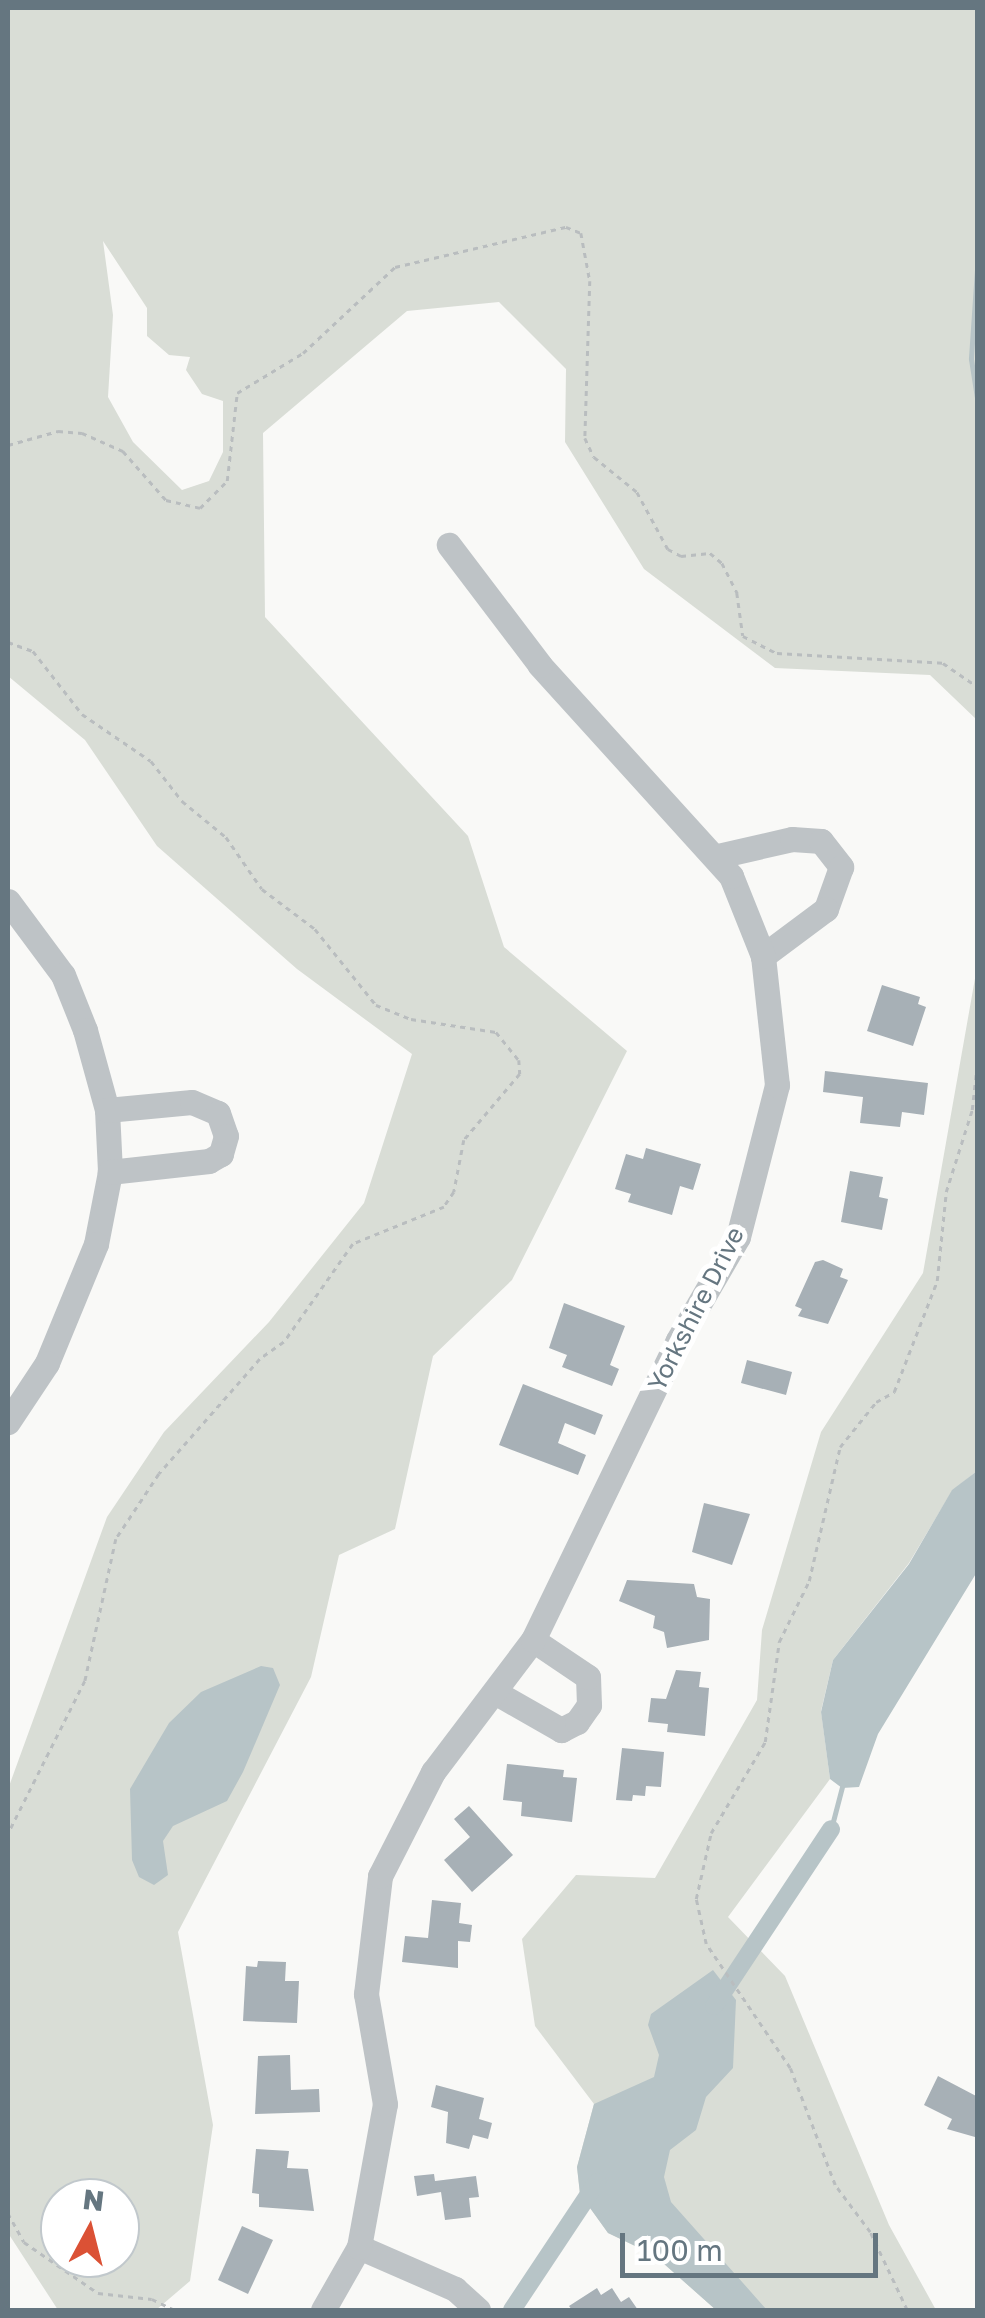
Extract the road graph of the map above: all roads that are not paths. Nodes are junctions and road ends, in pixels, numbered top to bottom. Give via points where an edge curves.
1 (449, 545) dead end
2 (718, 856) junction
3 (8, 901) edge
4 (763, 956) junction
5 (108, 1110) junction
6 (110, 1172) junction
7 (8, 1422) edge
8 (533, 1640) junction
9 (498, 1694) junction
10 (359, 2247) junction
11 (477, 2309) edge
12 (323, 2310) edge

1 - 2 street, Yorkshire Drive via 540,664
2 - 4 street, Yorkshire Drive
2 - 4 street via 792,840 821,841 841,867 826,909
3 - 5 street via 63,975
4 - 8 street, Yorkshire Drive via 777,1085 738,1237 678,1340
5 - 6 street
5 - 6 street via 157,1103 207,1106 224,1124 221,1154 191,1167
6 - 7 street via 96,1244 48,1363
8 - 9 street, Yorkshire Drive
8 - 9 street via 588,1678 589,1704 578,1722 561,1730
9 - 10 street, Yorkshire Drive via 433,1772 380,1876 366,1994 385,2104
10 - 11 street via 455,2289
10 - 12 street, Yorkshire Drive

